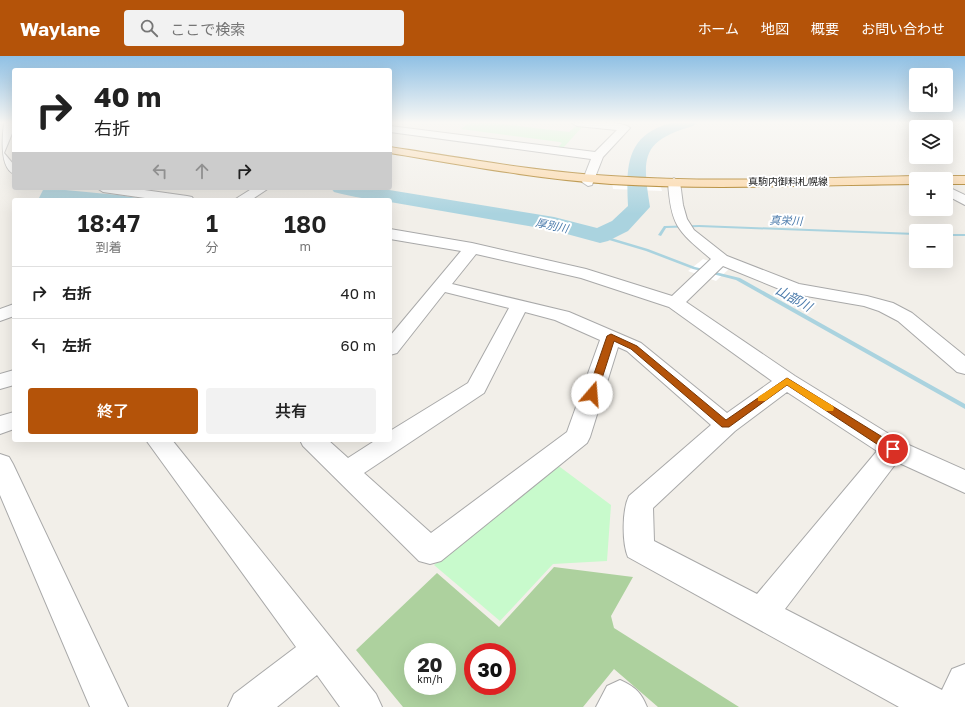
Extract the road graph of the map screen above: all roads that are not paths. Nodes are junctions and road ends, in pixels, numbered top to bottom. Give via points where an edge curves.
1 (412, 153) edge
2 (577, 153) edge
3 (601, 153) edge
4 (392, 155) edge
5 (598, 156) junction
6 (1, 157) edge
7 (12, 169) edge
8 (588, 180) junction
9 (909, 180) edge
10 (953, 180) edge
11 (965, 180) edge
12 (674, 184) junction
13 (909, 185) edge
14 (953, 185) edge
15 (965, 185) edge
16 (117, 190) edge
17 (259, 190) edge
18 (953, 194) edge
19 (173, 198) edge
20 (245, 198) edge
21 (965, 201) edge
22 (394, 240) edge
23 (472, 248) junction
24 (718, 261) junction
25 (440, 286) junction
26 (675, 303) junction
27 (519, 306) junction
28 (12, 311) edge
29 (0, 315) edge
30 (611, 336) junction
31 (392, 346) edge
32 (965, 367) edge
33 (12, 378) edge
34 (787, 381) junction
35 (0, 382) edge
36 (12, 421) edge
37 (0, 425) edge
38 (726, 425) junction
39 (160, 442) edge
40 (314, 442) edge
41 (893, 449) junction
42 (0, 464) edge
43 (347, 471) junction
44 (965, 482) edge
45 (762, 613) junction
46 (319, 651) junction
47 (965, 682) edge
48 (109, 707) edge
49 (246, 707) edge
50 (363, 707) edge
51 (615, 707) edge
52 (628, 707) edge
53 (936, 707) edge
54 (953, 707) edge

1 - 8 main road
2 - 5 street
3 - 5 street
4 - 8 main road
5 - 8 street
6 - 7 street via 8,168
8 - 12 main road, 真駒内御料札幌線
9 - 12 main road, 真駒内御料札幌線
10 - 11 main road
12 - 13 main road, 真駒内御料札幌線
12 - 24 street via 676,204 684,226
14 - 15 main road
16 - 19 street
17 - 20 street
18 - 21 street
22 - 23 street
23 - 25 street
23 - 26 street via 586,274
24 - 26 street
24 - 32 street via 795,289 867,301 886,307 905,317
25 - 27 street
25 - 31 street
26 - 34 street
27 - 30 street via 562,316
27 - 43 street via 476,388
28 - 29 street
30 - 38 street via 634,347
30 - 43 street via 578,437 430,551
33 - 35 street
34 - 38 street
34 - 41 street
36 - 37 street
38 - 45 street via 639,504 639,548
39 - 46 street
40 - 43 street
41 - 44 street
41 - 45 street
42 - 48 street
45 - 53 street
46 - 49 street
46 - 50 street
47 - 54 street
51 - 52 street via 620,700

